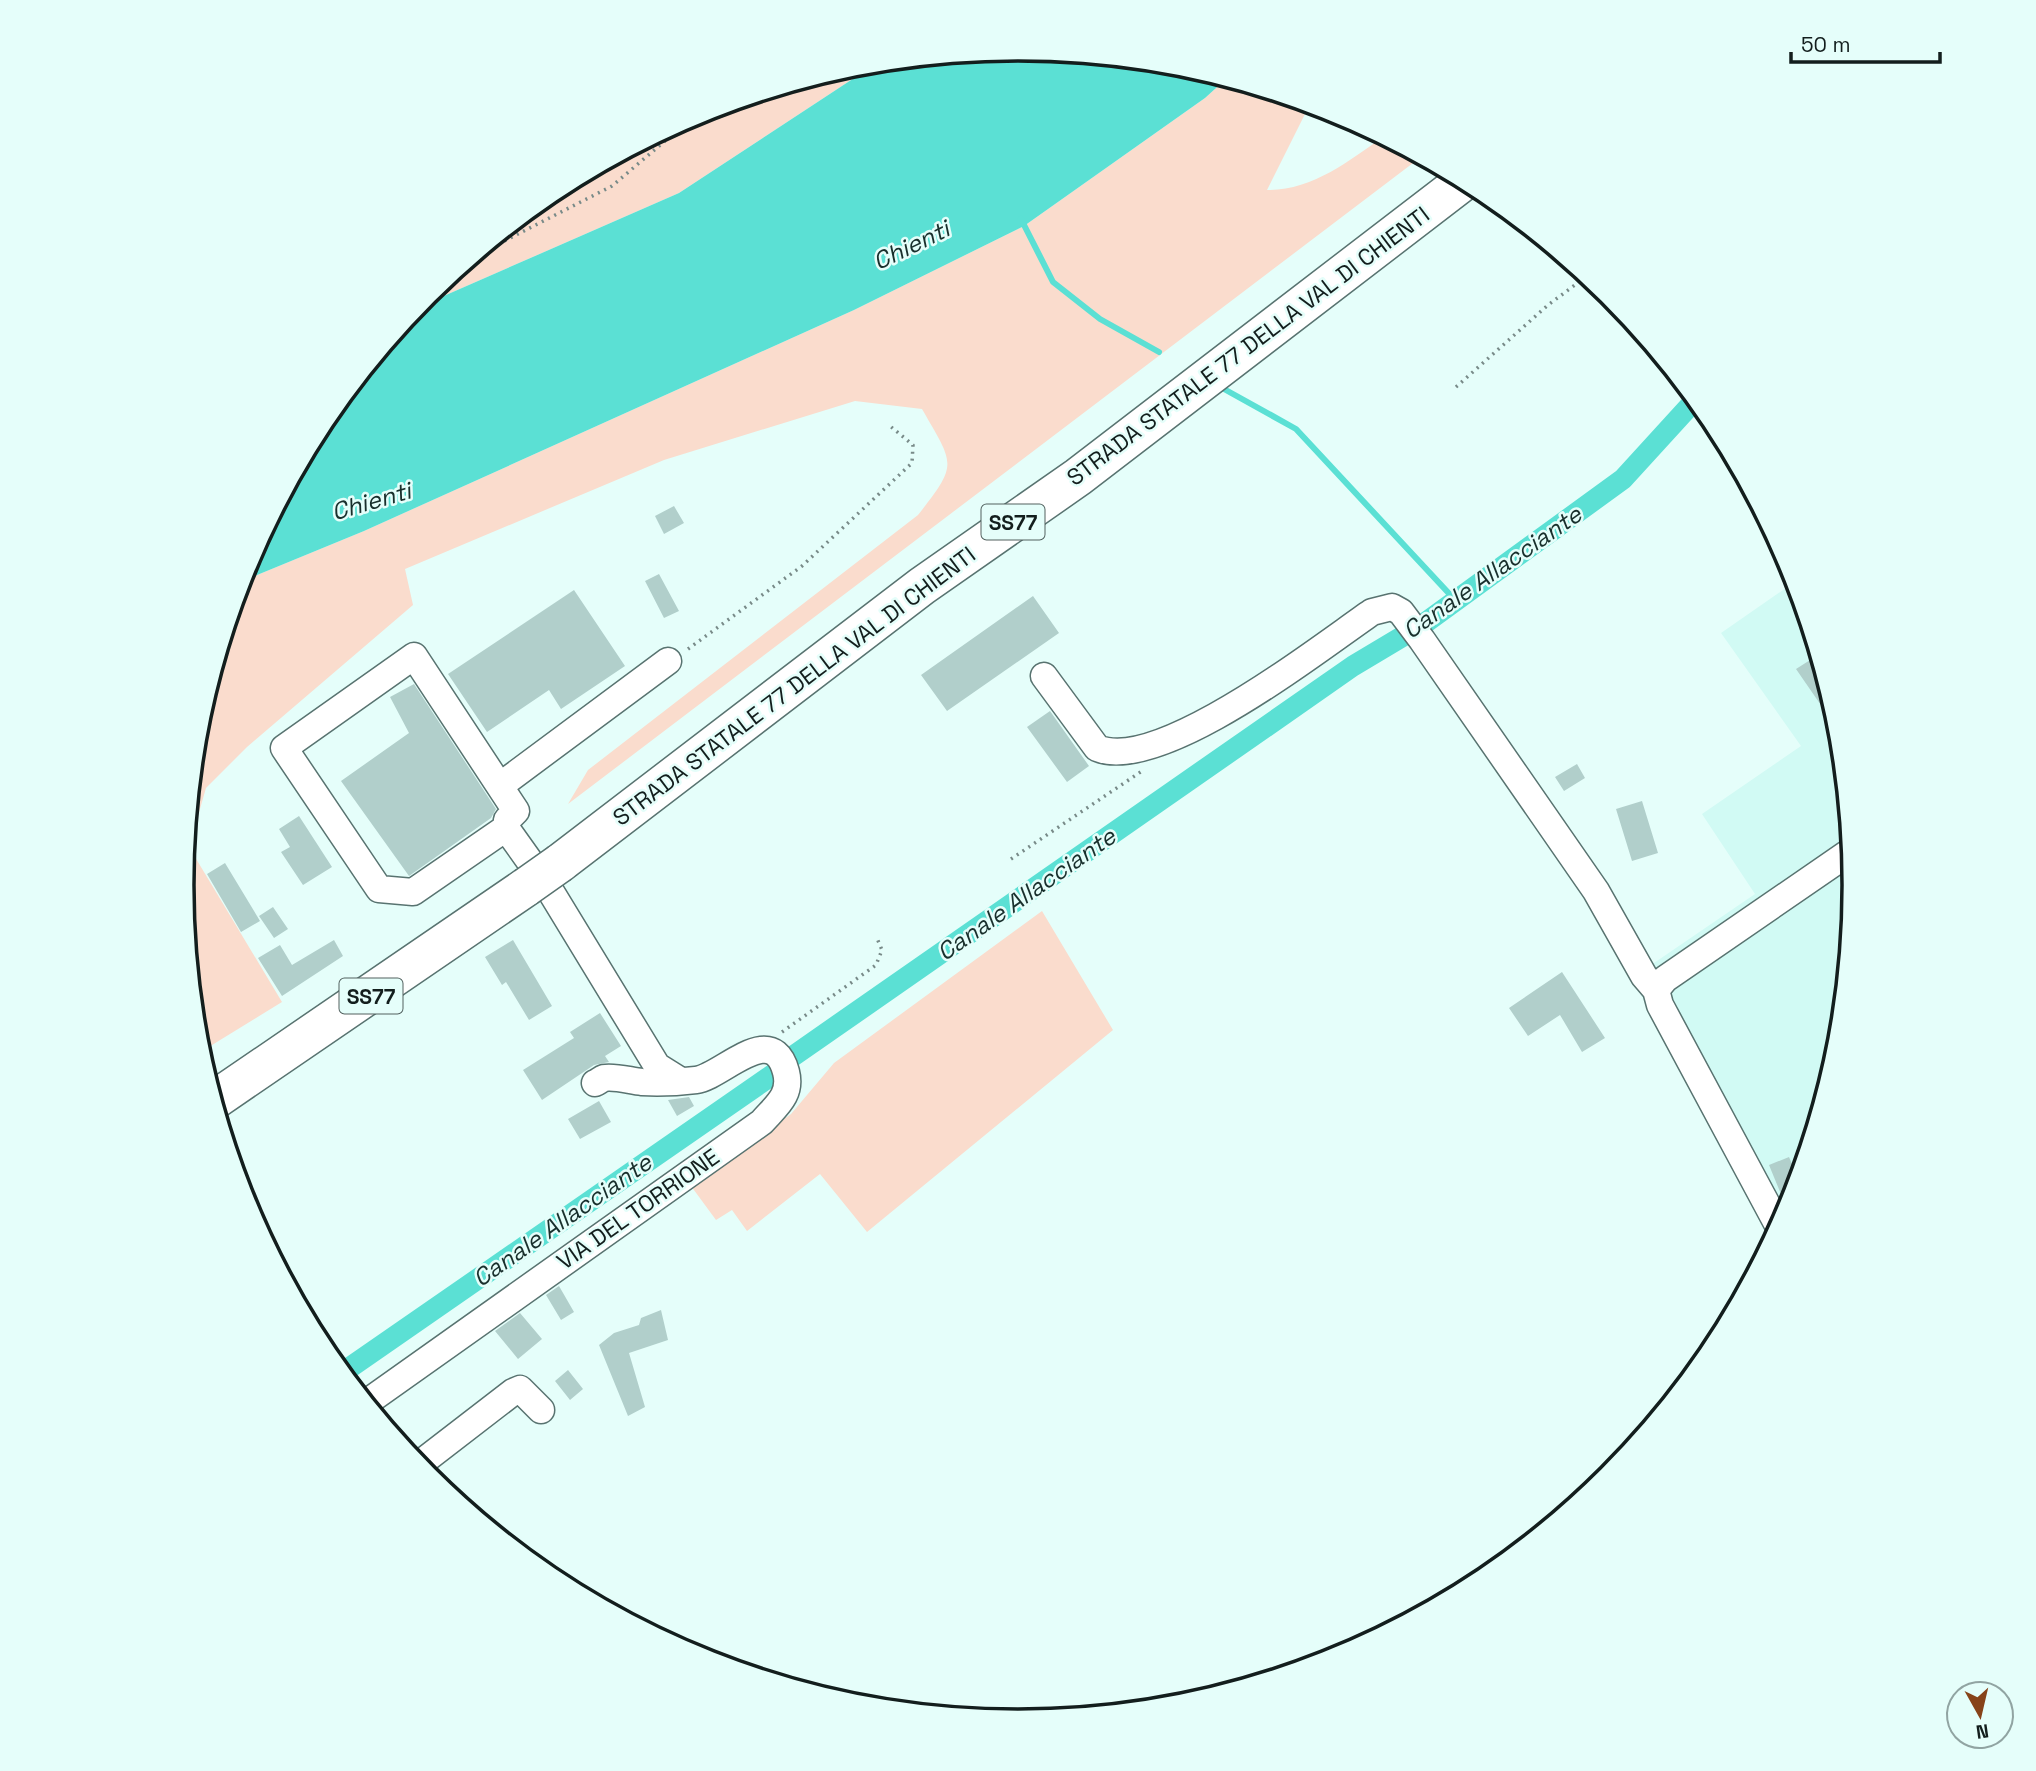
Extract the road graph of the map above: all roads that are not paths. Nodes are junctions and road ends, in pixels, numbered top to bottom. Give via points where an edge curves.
1 (1432, 173) edge
2 (1455, 187) edge
3 (668, 661) road end
4 (1044, 676) dead end
5 (501, 785) junction
6 (506, 828) junction
7 (552, 854) junction
8 (1841, 858) edge
9 (518, 878) junction
10 (1656, 990) junction
11 (216, 1071) edge
12 (681, 1081) junction
13 (595, 1083) dead end
14 (221, 1096) edge
15 (1773, 1216) edge
16 (373, 1398) edge
17 (541, 1410) dead end
18 (426, 1459) edge

1 - 7 highway, STRADA STATALE 77 DELLA VAL DI CHIENTI / SS77 via 1071,450 908,565
2 - 7 highway, STRADA STATALE 77 DELLA VAL DI CHIENTI / SS77 via 1078,477
3 - 5 street
4 - 10 street via 1097,748 1110,754 1135,751 1196,729 1372,612 1392,607 1422,640 1596,891
5 - 6 street via 516,811
5 - 6 street via 414,656 284,748 379,890 413,892
6 - 12 street via 548,887 657,1066
7 - 9 highway, STRADA STATALE 77 DELLA VAL DI CHIENTI / SS77
8 - 10 street via 1665,979
9 - 11 highway, STRADA STATALE 77 DELLA VAL DI CHIENTI / SS77
9 - 14 highway, STRADA STATALE 77 DELLA VAL DI CHIENTI / SS77
10 - 15 street
12 - 13 street via 605,1078
12 - 16 street, VIA DEL TORRIONE via 700,1080 751,1051 767,1051 784,1065 788,1088 762,1122
17 - 18 street via 520,1389

